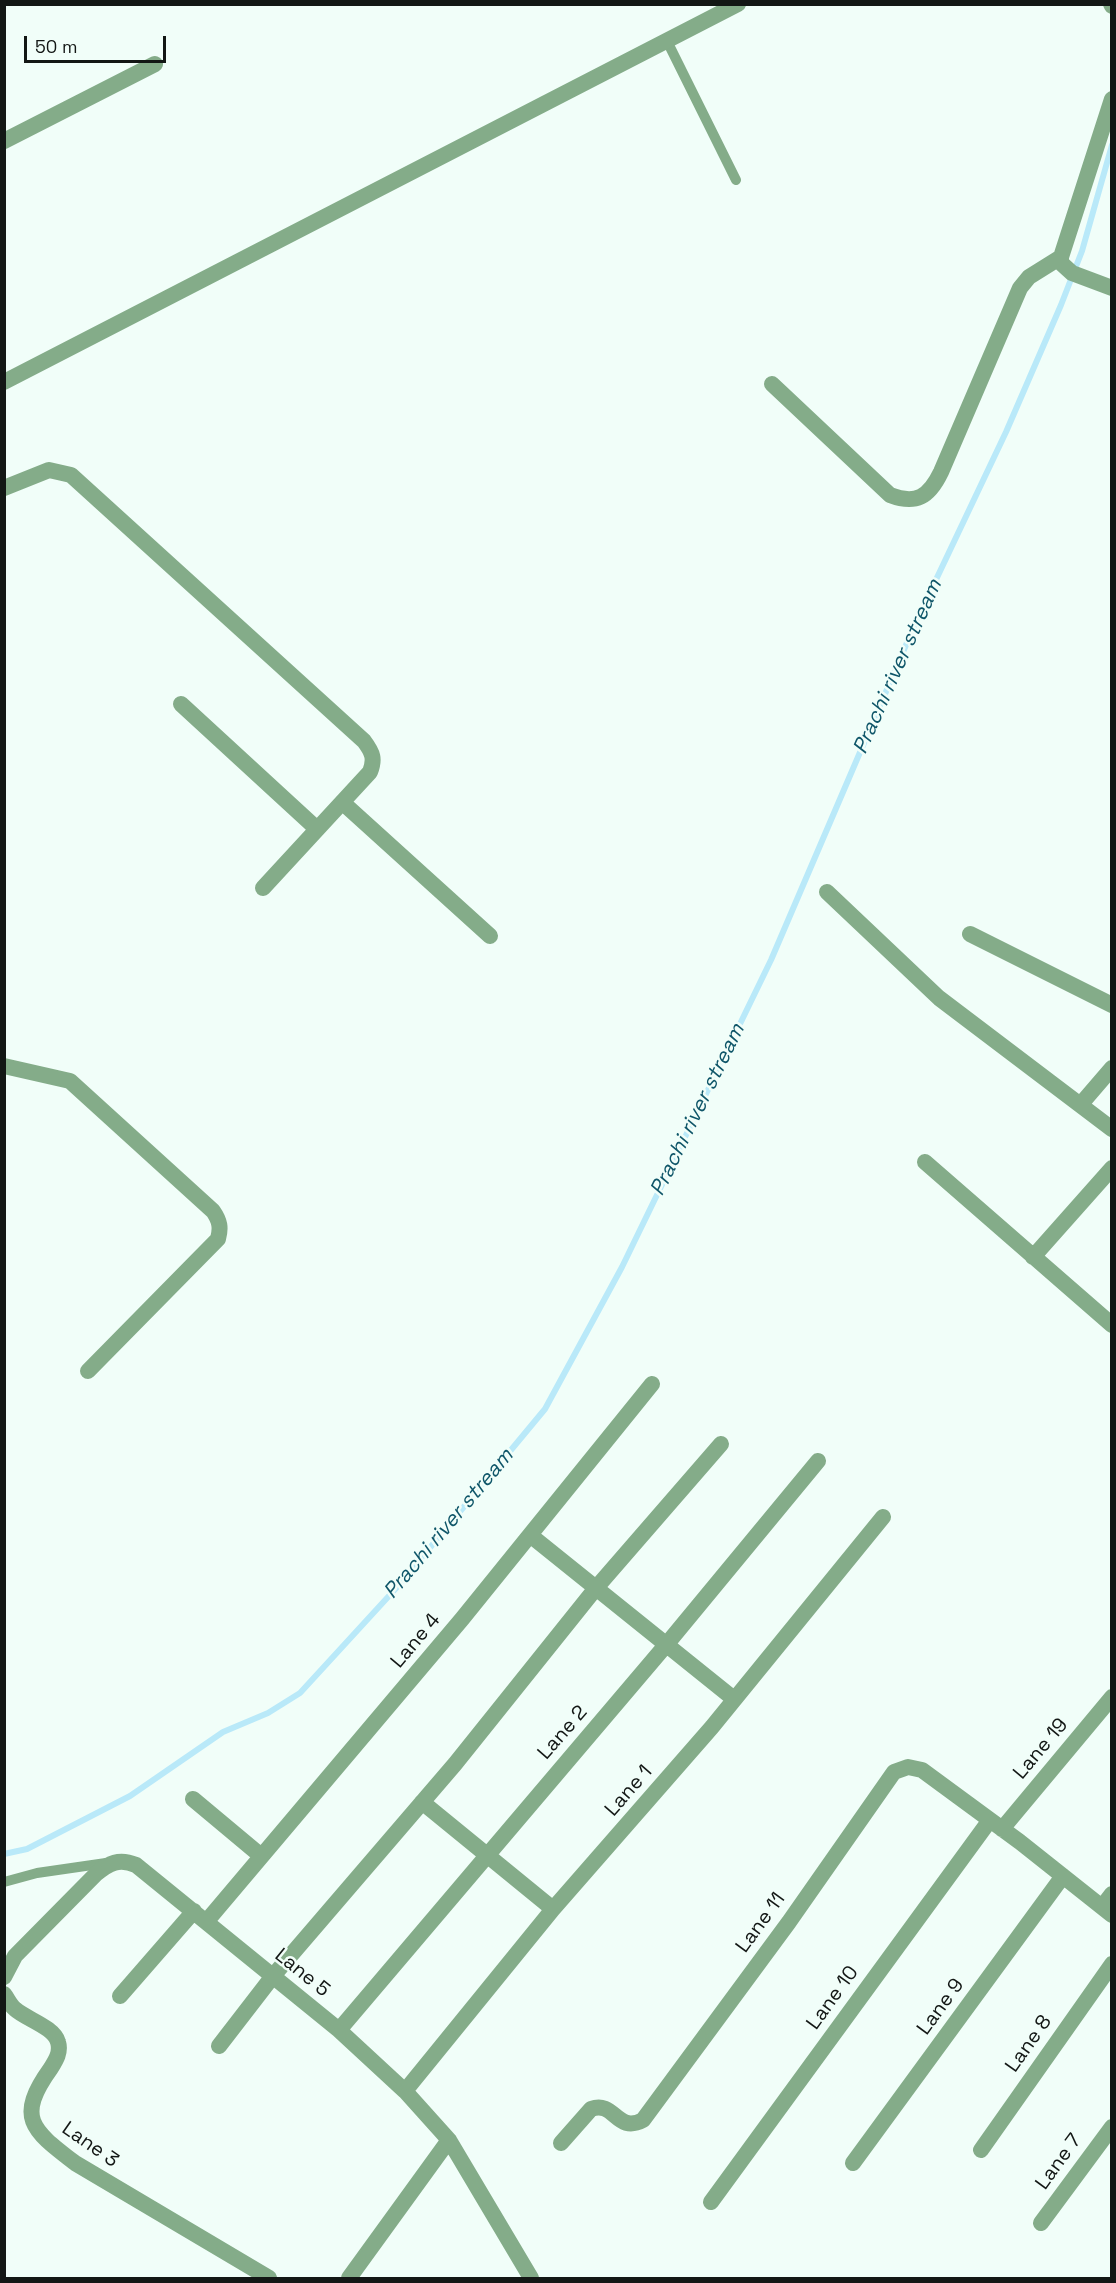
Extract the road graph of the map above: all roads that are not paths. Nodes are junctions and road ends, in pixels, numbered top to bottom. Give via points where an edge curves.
1 (738, 4) edge
2 (667, 41) junction
3 (155, 64) dead end
4 (1112, 99) edge
5 (4, 141) edge
6 (736, 180) dead end
7 (1061, 260) junction
8 (1105, 286) edge
9 (4, 382) edge
10 (772, 384) dead end
11 (4, 488) edge
12 (181, 704) dead end
13 (342, 802) junction
14 (317, 829) junction
15 (263, 888) dead end
16 (827, 892) dead end
17 (970, 934) dead end
18 (490, 936) dead end
19 (1112, 1005) edge
20 (4, 1066) edge
21 (1112, 1068) edge
22 (1081, 1104) junction
23 (1112, 1129) edge
24 (925, 1162) dead end
25 (1112, 1168) edge
26 (1033, 1257) junction
27 (1112, 1325) edge
28 (88, 1371) dead end
29 (652, 1384) dead end
30 (721, 1444) dead end
31 (818, 1461) dead end
32 (883, 1517) dead end
33 (530, 1535) junction
34 (596, 1588) junction
35 (666, 1645) junction
36 (1112, 1697) edge
37 (734, 1700) junction
38 (193, 1799) dead end
39 (422, 1802) junction
40 (996, 1824) junction
41 (260, 1855) junction
42 (487, 1856) junction
43 (109, 1863) junction
44 (1063, 1876) junction
45 (4, 1882) edge
46 (1108, 1905) edge
47 (553, 1909) junction
48 (200, 1917) junction
49 (1112, 1964) edge
50 (273, 1976) junction
51 (4, 1977) edge
52 (4, 1994) edge
53 (120, 1996) dead end
54 (339, 2030) junction
55 (219, 2046) dead end
56 (405, 2091) junction
57 (1112, 2127) edge
58 (449, 2140) junction
59 (561, 2143) dead end
60 (981, 2150) dead end
61 (853, 2163) dead end
62 (711, 2202) dead end
63 (1041, 2223) dead end
64 (269, 2278) edge
65 (349, 2278) edge
66 (531, 2278) edge

1 - 2 street
2 - 6 lane
2 - 9 street
3 - 5 street
4 - 7 street
7 - 8 street via 1072,273
7 - 10 street via 1029,278 1020,288 933,488 923,497 912,501 890,495
11 - 13 street via 49,470 71,475 364,741 374,762 370,772
12 - 14 street
13 - 14 street
13 - 18 street
14 - 15 street
16 - 22 street via 939,998
17 - 19 street
20 - 28 street via 70,1080 219,1220 218,1239
21 - 22 street
22 - 23 street
24 - 26 street
25 - 26 street
26 - 27 street
29 - 33 street, Lane 4
30 - 34 street
31 - 35 street, Lane 2
32 - 37 street, Lane 1
33 - 34 street
33 - 41 street, Lane 4 via 341,1764
34 - 35 street
34 - 39 street
35 - 37 street
35 - 42 street, Lane 2
36 - 40 street, Lane 19
37 - 47 street, Lane 1
38 - 41 street
39 - 42 street
39 - 50 street
40 - 44 street
40 - 59 street, Lane 11 via 922,1770 908,1767 894,1772 643,2120 624,2124 604,2107 598,2107 591,2109
40 - 62 street, Lane 10
41 - 48 street, Lane 4
42 - 47 street
42 - 54 street, Lane 2
43 - 45 lane
43 - 48 street, Lane 5 via 136,1864
43 - 51 street via 15,1956
44 - 46 street
44 - 61 street, Lane 9
47 - 56 street, Lane 1
48 - 50 street, Lane 5
48 - 53 street, Lane 4
49 - 60 street, Lane 8
50 - 54 street, Lane 5
50 - 55 street
52 - 64 street, Lane 3 via 12,2007 54,2034 58,2042 56,2060 30,2104 31,2121 46,2141 75,2163
54 - 56 street, Lane 5
56 - 58 street, Lane 5
57 - 63 street, Lane 7
58 - 65 street
58 - 66 street, Lane 5

